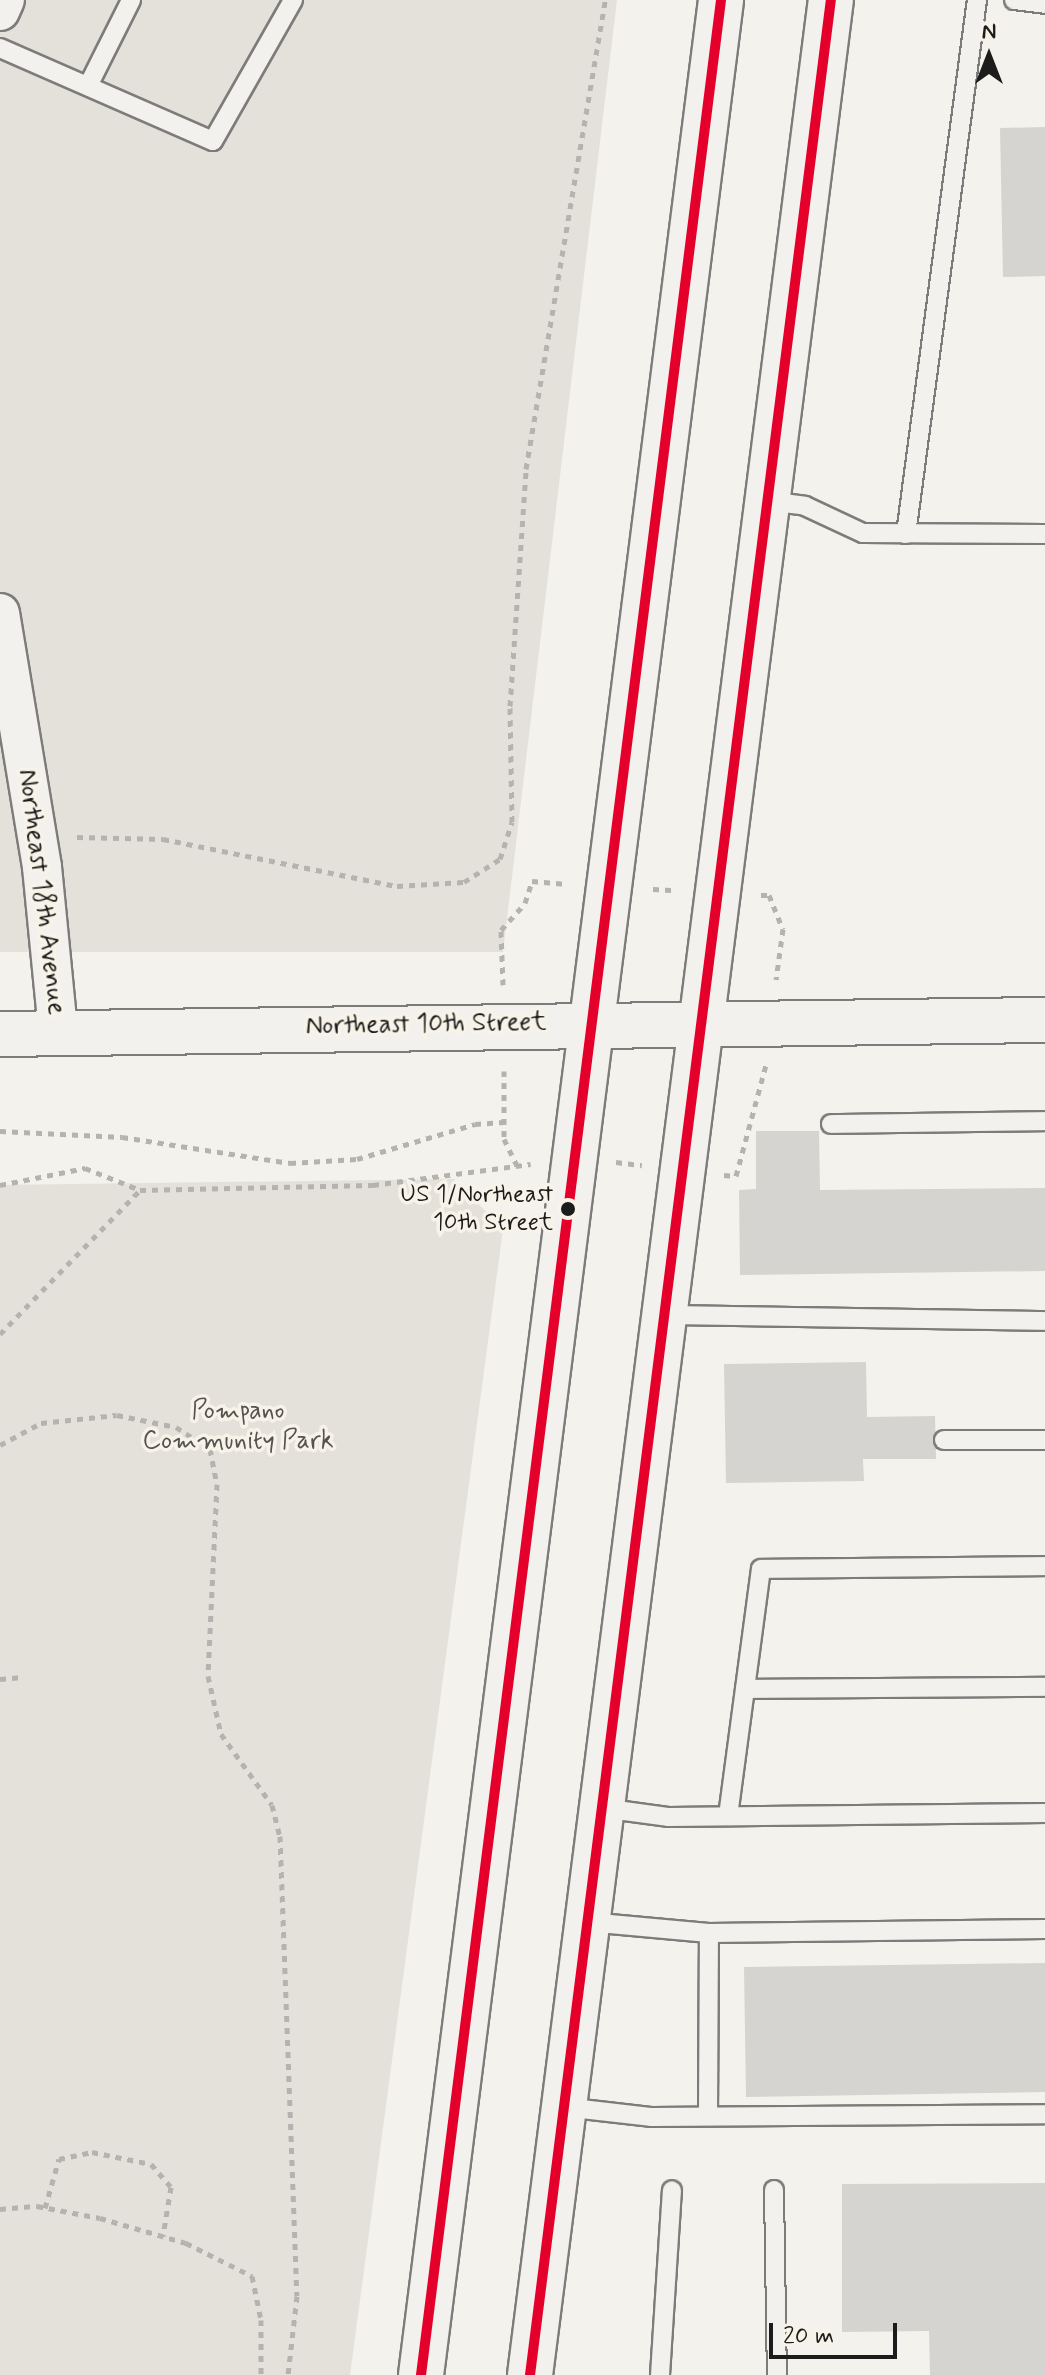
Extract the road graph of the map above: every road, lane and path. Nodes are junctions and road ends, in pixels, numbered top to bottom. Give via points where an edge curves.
1 (5, 0) edge
2 (131, 0) edge
3 (293, 0) edge
4 (605, 0) edge
5 (721, 0) edge
6 (831, 0) edge
7 (977, 0) edge
8 (1014, 0) edge
9 (1045, 4) edge
10 (0, 11) edge
11 (0, 48) edge
12 (88, 86) junction
13 (767, 501) junction
14 (906, 534) junction
15 (1045, 534) edge
16 (0, 613) edge
17 (37, 836) junction
18 (1045, 1020) edge
19 (593, 1023) junction
20 (700, 1023) junction
21 (58, 1029) junction
22 (0, 1034) edge
23 (1045, 1121) edge
24 (504, 1122) dead end
25 (831, 1124) dead end
26 (0, 1131) edge
27 (517, 1166) dead end
28 (0, 1185) edge
29 (140, 1190) junction
30 (664, 1315) junction
31 (1045, 1321) edge
32 (0, 1334) edge
33 (944, 1440) dead end
34 (1045, 1440) edge
35 (0, 1445) edge
36 (1045, 1566) edge
37 (23, 1677) dead end
38 (0, 1679) edge
39 (1045, 1687) edge
40 (745, 1689) junction
41 (602, 1808) junction
42 (1045, 1813) edge
43 (728, 1816) junction
44 (588, 1922) junction
45 (1045, 1929) edge
46 (709, 1933) junction
47 (564, 2107) junction
48 (1045, 2114) edge
49 (708, 2116) junction
50 (672, 2190) dead end
51 (774, 2190) dead end
52 (45, 2208) junction
53 (0, 2209) edge
54 (163, 2236) junction
55 (261, 2375) edge
56 (288, 2375) edge
57 (421, 2375) edge
58 (530, 2375) edge
59 (660, 2375) edge
60 (777, 2375) edge

1 - 10 street
2 - 12 lane
3 - 12 lane via 213,141
4 - 17 path via 526,469 510,706 512,822 500,859 464,882 397,886 163,839
5 - 19 main road
6 - 13 main road
7 - 14 lane
8 - 9 lane
11 - 12 lane
13 - 14 lane via 805,506 863,533
13 - 20 main road
14 - 15 lane
16 - 17 street, Northeast 18th Avenue
17 - 21 street, Northeast 18th Avenue
18 - 20 main road, Northeast 10th Street
19 - 20 main road, Northeast 10th Street
19 - 21 main road, Northeast 10th Street
19 - 57 main road
20 - 30 main road
21 - 22 main road, Northeast 10th Street
23 - 25 lane
24 - 26 path via 475,1124 357,1159 290,1163 122,1137
27 - 29 path via 373,1185
28 - 29 path via 85,1168
29 - 32 path
30 - 31 lane
30 - 41 main road
33 - 34 lane
35 - 56 path via 41,1423 117,1415 176,1427 210,1449 217,1484 208,1676 221,1734 272,1805 280,1836 297,2296
36 - 40 lane via 761,1569
37 - 38 path
39 - 40 lane
40 - 43 lane
41 - 43 lane
41 - 44 main road
42 - 43 lane
44 - 46 lane
44 - 47 main road
45 - 46 lane
46 - 49 lane
47 - 49 lane
47 - 58 main road
48 - 49 lane
50 - 59 lane
51 - 60 lane
52 - 53 path
52 - 54 path
52 - 54 path via 59,2159 92,2152 151,2164 171,2187
54 - 55 path via 252,2276

